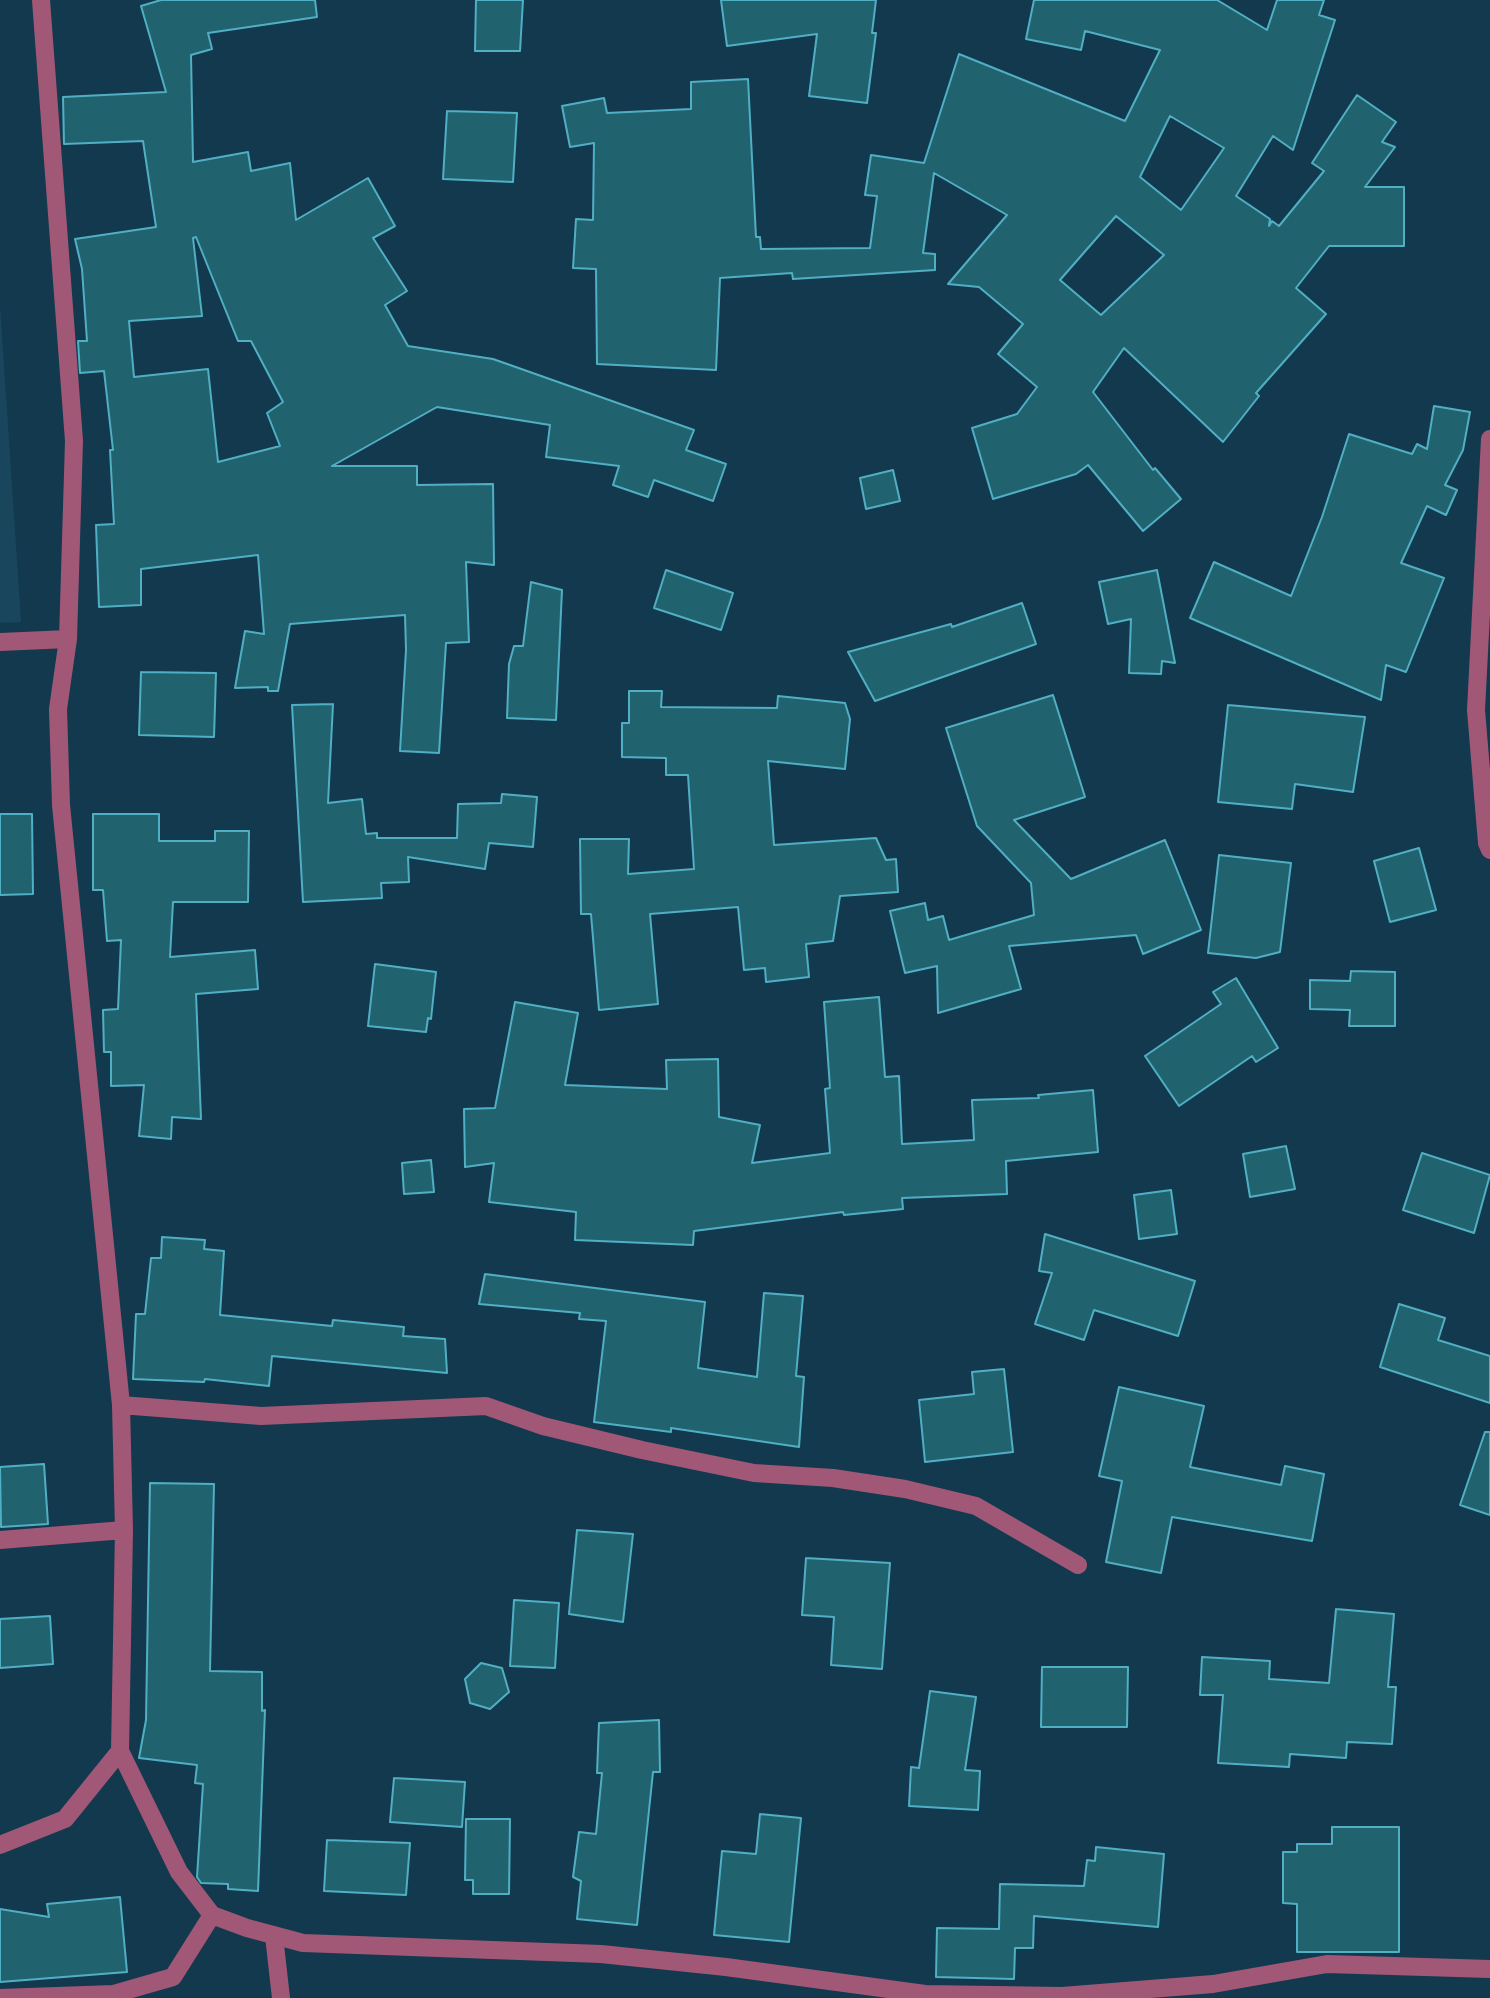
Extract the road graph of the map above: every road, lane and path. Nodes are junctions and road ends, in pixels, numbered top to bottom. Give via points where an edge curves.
1 (41, 0) edge
2 (1490, 439) edge
3 (68, 639) junction
4 (0, 642) edge
5 (1490, 850) edge
6 (121, 1405) junction
7 (124, 1530) junction
8 (0, 1540) edge
9 (1078, 1565) dead end
10 (120, 1751) junction
11 (0, 1845) edge
12 (212, 1915) junction
13 (274, 1936) junction
14 (1490, 1969) edge
15 (0, 1998) edge
16 (281, 1998) edge

1 - 3 street via 74,441
2 - 5 street via 1476,710
3 - 4 street
3 - 6 street via 58,709 61,805
6 - 7 street
6 - 9 street via 261,1416 486,1406 543,1426 654,1453 754,1473 905,1489 976,1506
7 - 8 street
7 - 10 street
10 - 11 street via 65,1819
10 - 12 street via 179,1872
12 - 13 street
12 - 15 street via 173,1977 114,1994
13 - 14 street via 303,1943 601,1954 925,1994 1062,1996 1213,1984 1327,1964
13 - 16 street

